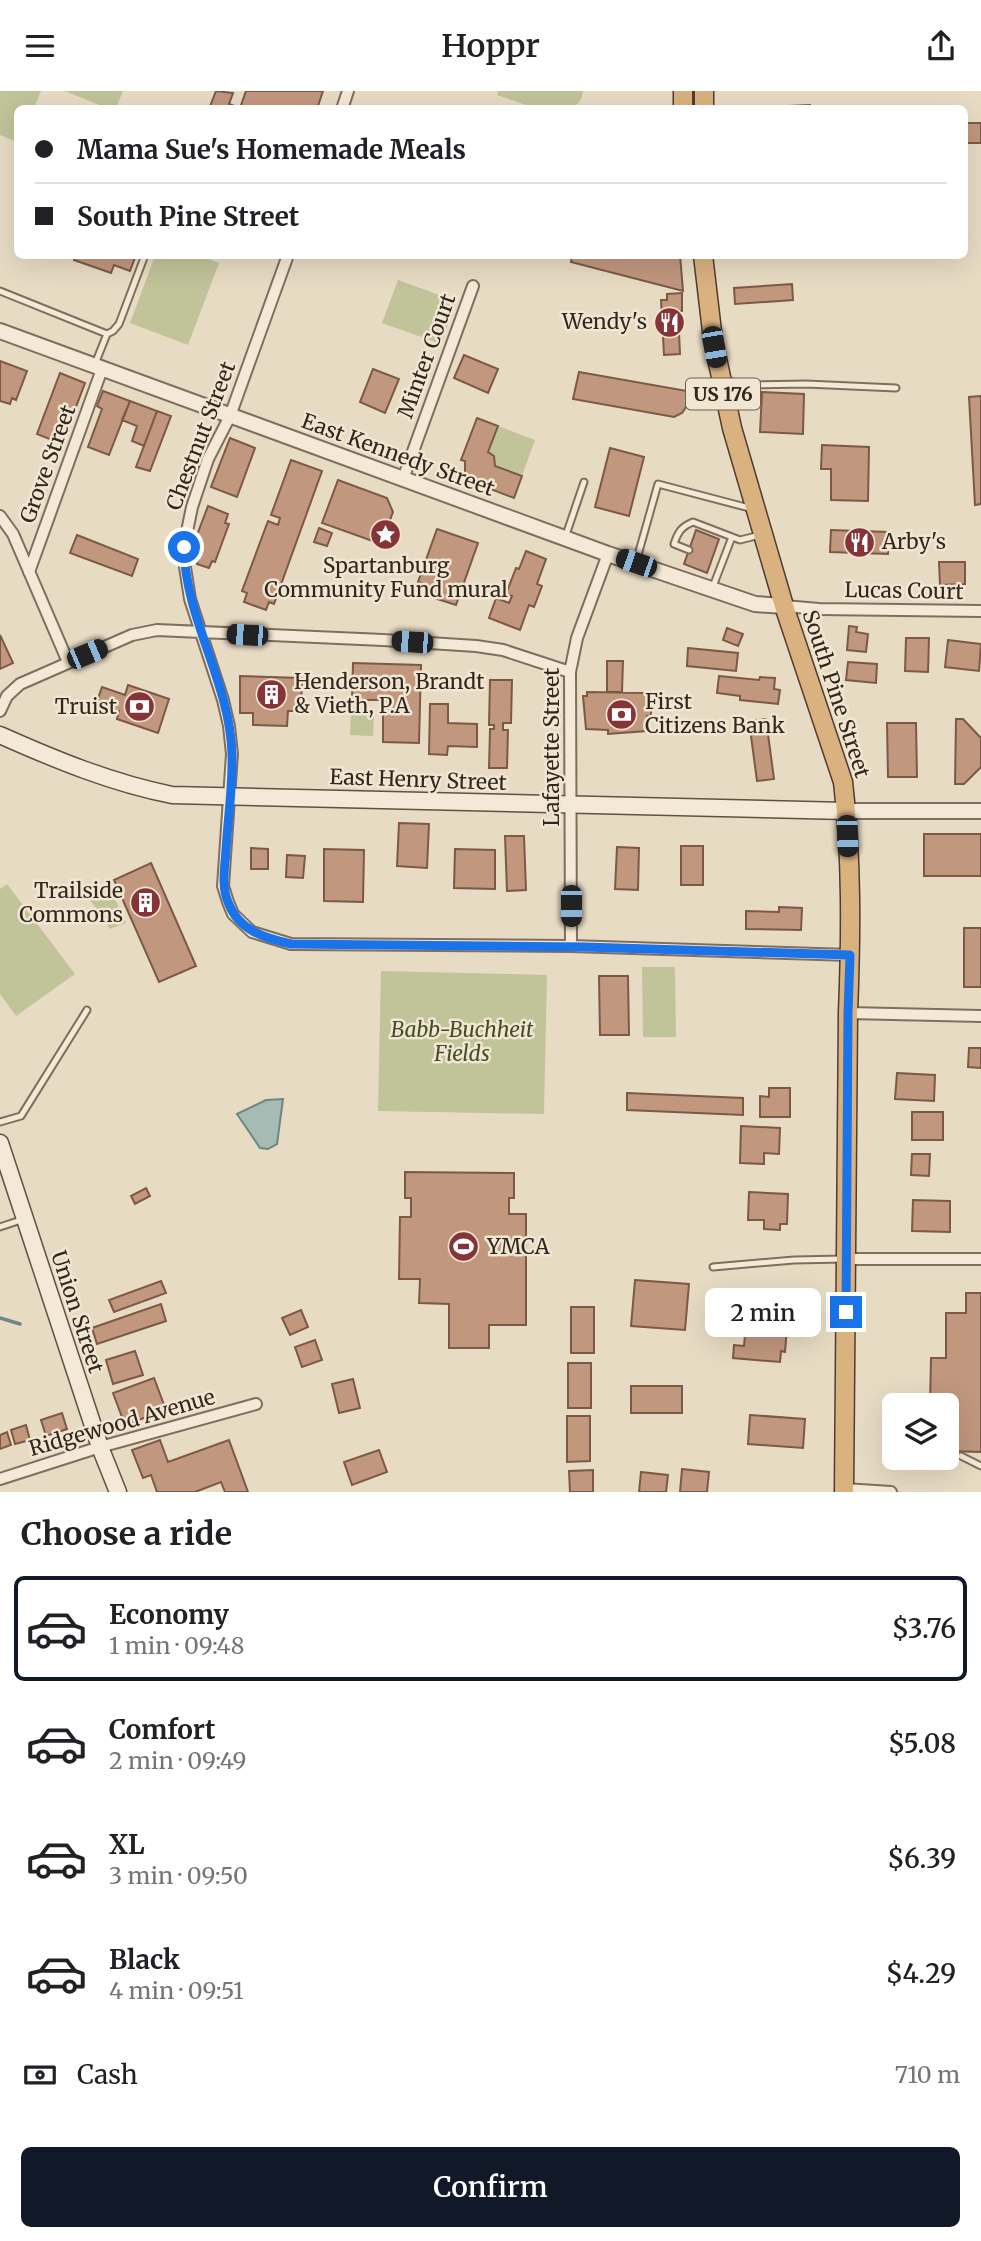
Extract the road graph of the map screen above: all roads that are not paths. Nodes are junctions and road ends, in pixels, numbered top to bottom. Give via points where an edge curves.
1 (143, 259) edge
2 (287, 259) edge
3 (704, 259) edge
4 (473, 286) dead end
5 (0, 291) edge
6 (0, 331) edge
7 (107, 334) junction
8 (99, 367) junction
9 (720, 378) junction
10 (896, 388) dead end
11 (230, 416) junction
12 (403, 479) junction
13 (584, 482) dead end
14 (756, 509) junction
15 (0, 516) edge
16 (763, 535) junction
17 (732, 537) junction
18 (565, 538) junction
19 (689, 550) dead end
20 (608, 554) junction
21 (712, 559) dead end
22 (636, 563) junction
23 (722, 563) junction
24 (29, 572) junction
25 (712, 589) junction
26 (784, 606) junction
27 (981, 611) edge
28 (201, 633) junction
29 (68, 662) junction
30 (570, 672) junction
31 (0, 711) edge
32 (0, 735) edge
33 (230, 796) junction
34 (571, 804) junction
35 (846, 811) junction
36 (981, 811) edge
37 (571, 946) junction
38 (850, 955) junction
39 (87, 1010) dead end
40 (848, 1013) junction
41 (981, 1016) edge
42 (0, 1122) edge
43 (0, 1143) edge
44 (6, 1181) edge
45 (24, 1219) junction
46 (0, 1227) edge
47 (847, 1259) junction
48 (981, 1259) edge
49 (713, 1267) dead end
50 (256, 1404) dead end
51 (100, 1447) junction
52 (961, 1456) dead end
53 (981, 1466) edge
54 (0, 1479) edge
55 (844, 1491) edge
56 (118, 1492) edge
57 (891, 1492) edge

1 - 7 lane via 119,324
2 - 11 street, Chestnut Street
3 - 9 highway, South Pine Street / US 176
4 - 12 street, Minter Court
5 - 7 lane
6 - 8 street, East Kennedy Street
7 - 8 lane
8 - 11 street, East Kennedy Street
8 - 24 street, Grove Street
9 - 10 lane via 743,385
9 - 14 highway, South Pine Street / US 176
11 - 12 street, East Kennedy Street
11 - 28 street, Chestnut Street via 208,459 186,536 187,587
12 - 18 street, East Kennedy Street
13 - 18 lane
14 - 16 highway, South Pine Street / US 176
14 - 22 lane via 658,484
15 - 24 street
16 - 17 lane via 740,540
16 - 26 highway, South Pine Street / US 176
17 - 19 lane via 693,522 678,531 674,544
17 - 23 lane
18 - 20 street, East Kennedy Street
20 - 22 street, East Kennedy Street
20 - 30 street, Lafayette Street via 577,638
21 - 23 lane
22 - 25 street, East Kennedy Street
23 - 25 lane
24 - 29 street
25 - 26 street, East Kennedy Street via 755,604
26 - 27 street, Lucas Court
26 - 35 highway, South Pine Street / US 176 via 843,782
28 - 29 street via 145,631
28 - 30 street via 476,646
28 - 33 street, Chestnut Street via 229,726
29 - 31 street via 13,689
30 - 34 street, Lafayette Street
32 - 33 main road, East Henry Street via 131,785 172,795
33 - 34 main road, East Henry Street
33 - 37 street, Chestnut Street via 223,886 228,902 252,932 291,944
34 - 35 main road, East Henry Street
34 - 37 street, Lafayette Street
35 - 36 street
35 - 38 highway, South Pine Street / US 176
37 - 38 street, Chestnut Street
38 - 40 highway, South Pine Street / US 176
39 - 42 lane via 21,1116
40 - 41 street
40 - 47 highway, South Pine Street / US 176
43 - 44 main road, Union Street
44 - 45 main road, Union Street
45 - 46 lane
45 - 51 main road, Union Street
47 - 48 street
47 - 49 lane
47 - 55 highway, South Pine Street / US 176
50 - 51 street, Ridgewood Avenue
51 - 54 street, Ridgewood Avenue
51 - 56 main road, Union Street
52 - 53 lane
55 - 57 street

